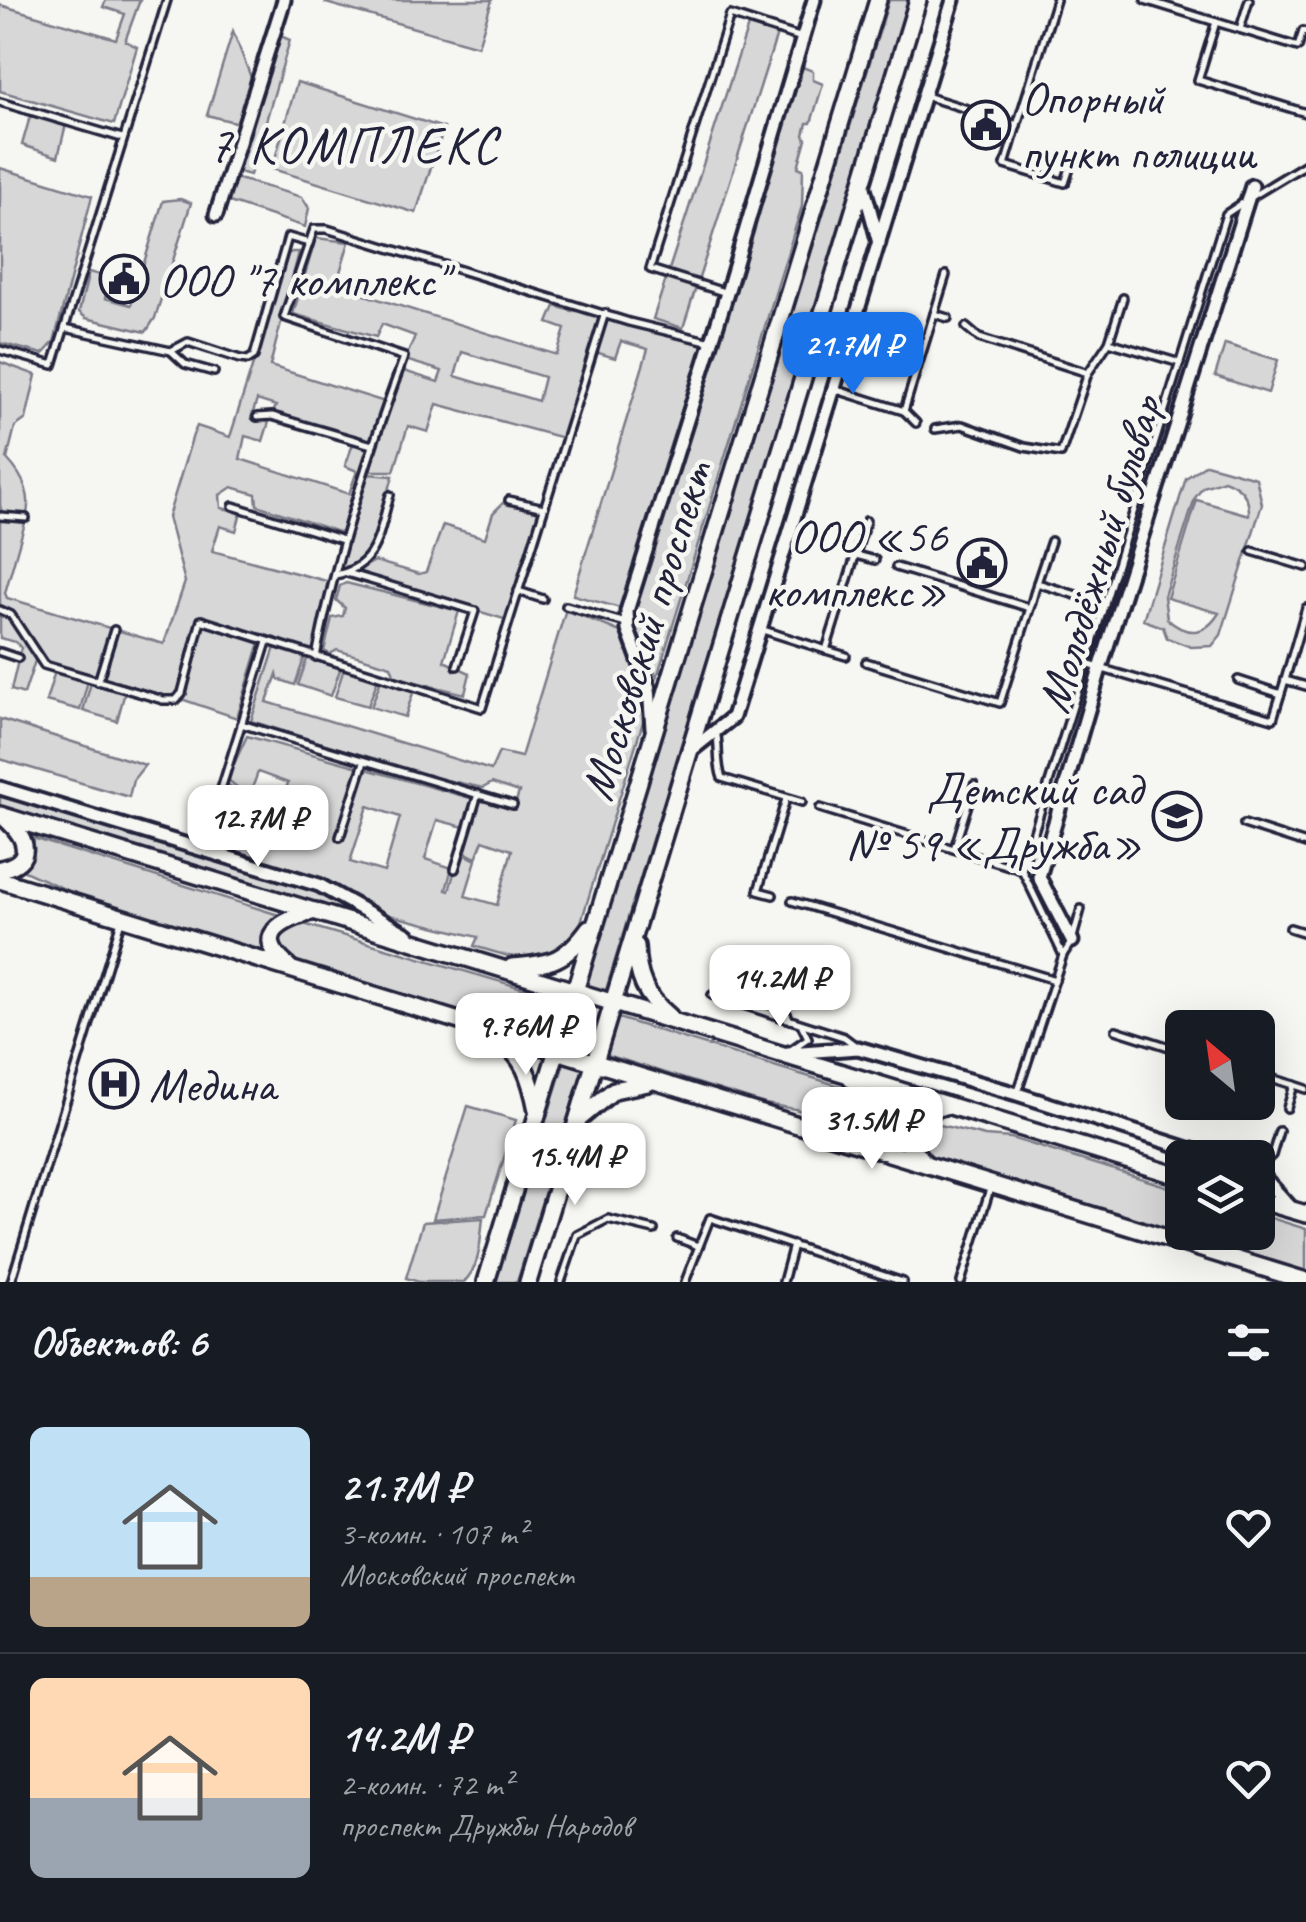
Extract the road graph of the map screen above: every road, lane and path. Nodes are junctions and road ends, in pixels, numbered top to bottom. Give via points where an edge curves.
1 (168, 0) edge
2 (284, 0) edge
3 (814, 0) edge
4 (878, 0) edge
5 (918, 0) edge
6 (953, 0) edge
7 (1056, 0) edge
8 (1146, 0) edge
9 (1249, 0) edge
10 (1216, 22) junction
11 (1240, 29) junction
12 (1306, 32) edge
13 (802, 38) junction
14 (925, 96) junction
15 (0, 102) edge
16 (967, 110) dead end
17 (1306, 114) edge
18 (991, 117) dead end
19 (1017, 125) junction
20 (122, 138) junction
21 (1306, 164) edge
22 (1069, 171) dead end
23 (863, 181) junction
24 (1252, 186) dead end
25 (1248, 199) junction
26 (216, 215) dead end
27 (880, 243) junction
28 (309, 244) junction
29 (946, 275) dead end
30 (728, 293) junction
31 (1123, 298) dead end
32 (605, 314) junction
33 (934, 314) junction
34 (948, 318) dead end
35 (966, 327) dead end
36 (65, 328) junction
37 (711, 342) junction
38 (1109, 342) junction
39 (0, 350) edge
40 (171, 351) junction
41 (1180, 364) junction
42 (214, 372) dead end
43 (1088, 372) junction
44 (834, 389) junction
45 (904, 410) junction
46 (258, 418) dead end
47 (916, 424) dead end
48 (936, 429) dead end
49 (372, 445) junction
50 (390, 494) dead end
51 (510, 500) dead end
52 (233, 506) dead end
53 (544, 508) junction
54 (0, 516) edge
55 (26, 518) dead end
56 (866, 522) dead end
57 (344, 540) junction
58 (1051, 541) dead end
59 (1252, 550) dead end
60 (856, 554) junction
61 (875, 560) dead end
62 (896, 567) dead end
63 (1306, 567) edge
64 (347, 573) junction
65 (336, 575) junction
66 (1037, 583) junction
67 (518, 591) junction
68 (543, 599) dead end
69 (1105, 604) junction
70 (566, 606) dead end
71 (1030, 608) junction
72 (1306, 608) edge
73 (0, 610) edge
74 (626, 623) junction
75 (760, 629) junction
76 (114, 630) dead end
77 (267, 642) junction
78 (826, 650) junction
79 (0, 652) edge
80 (846, 656) dead end
81 (316, 657) junction
82 (18, 658) dead end
83 (866, 662) dead end
84 (1086, 664) junction
85 (457, 666) dead end
86 (1100, 669) junction
87 (1238, 680) dead end
88 (1285, 680) junction
89 (98, 682) junction
90 (1306, 686) edge
91 (1281, 694) junction
92 (242, 724) junction
93 (716, 730) junction
94 (652, 732) junction
95 (689, 752) junction
96 (364, 762) junction
97 (974, 785) dead end
98 (0, 788) edge
99 (478, 794) junction
100 (787, 798) junction
101 (802, 802) dead end
102 (513, 805) dead end
103 (820, 808) dead end
104 (1, 815) edge
105 (1244, 824) dead end
106 (340, 837) dead end
107 (1306, 844) edge
108 (954, 849) junction
109 (202, 850) junction
110 (0, 869) edge
111 (454, 869) dead end
112 (1022, 870) junction
113 (0, 880) edge
114 (773, 895) dead end
115 (792, 901) dead end
116 (1081, 909) dead end
117 (315, 911) junction
118 (122, 918) junction
119 (594, 921) junction
120 (1290, 928) dead end
121 (635, 932) junction
122 (1306, 932) edge
123 (1072, 940) junction
124 (424, 945) junction
125 (1063, 956) junction
126 (769, 964) dead end
127 (500, 968) junction
128 (293, 970) junction
129 (1055, 980) junction
130 (574, 991) junction
131 (712, 995) dead end
132 (614, 1003) junction
133 (790, 1020) junction
134 (676, 1022) junction
135 (800, 1024) junction
136 (480, 1028) junction
137 (1116, 1030) dead end
138 (1165, 1046) edge
139 (858, 1048) junction
140 (557, 1052) junction
141 (780, 1054) junction
142 (595, 1064) junction
143 (847, 1074) junction
144 (1275, 1079) edge
145 (656, 1082) junction
146 (1294, 1085) junction
147 (1306, 1089) edge
148 (1017, 1094) junction
149 (947, 1105) junction
150 (1287, 1108) dead end
151 (538, 1116) junction
152 (767, 1116) junction
153 (578, 1119) junction
154 (1279, 1131) dead end
155 (1165, 1141) edge
156 (1275, 1145) edge
157 (927, 1165) junction
158 (1165, 1172) edge
159 (990, 1186) junction
160 (1275, 1187) edge
161 (1275, 1205) edge
162 (1300, 1212) edge
163 (654, 1230) dead end
164 (677, 1238) dead end
165 (793, 1245) junction
166 (699, 1246) junction
167 (485, 1281) edge
168 (1306, 1281) edge
169 (11, 1282) edge
170 (528, 1282) edge
171 (561, 1282) edge
172 (685, 1282) edge
173 (783, 1282) edge
174 (903, 1282) edge
175 (961, 1282) edge

1 - 20 lane
2 - 26 street
3 - 13 street
4 - 94 main road, Московский проспект
5 - 23 main road, Московский проспект
6 - 14 street
7 - 19 lane
8 - 10 lane
9 - 11 lane
10 - 11 lane
10 - 17 lane via 1198,80
11 - 12 lane via 1298,47
13 - 30 street
13 - 30 lane via 730,15 650,268
14 - 16 lane
14 - 27 street
15 - 20 lane
18 - 19 lane
19 - 22 lane via 1005,164 1066,184
20 - 36 lane
21 - 25 lane
23 - 27 street
23 - 95 main road, Московский проспект
24 - 25 street, Молодёжный бульвар
25 - 41 lane via 1226,214
25 - 86 street, Молодёжный бульвар
27 - 44 street
28 - 32 lane via 314,229 327,229
28 - 40 lane via 288,237 254,356 240,359 188,342
28 - 49 lane via 284,317 404,357
29 - 33 lane
30 - 37 street
31 - 38 lane
32 - 37 lane
32 - 53 lane
33 - 34 lane
33 - 45 lane
35 - 43 lane via 979,338
36 - 39 lane via 54,365
36 - 40 lane
37 - 74 street
38 - 41 lane
38 - 43 lane
40 - 42 lane via 186,364
41 - 69 lane
43 - 48 lane via 1061,453 1024,448 962,425
44 - 45 lane
44 - 75 street
45 - 47 lane
46 - 49 lane via 272,416
49 - 57 lane
50 - 64 lane via 370,558
51 - 53 lane
52 - 57 lane
53 - 67 lane
54 - 55 lane
56 - 60 lane
57 - 65 lane
58 - 66 lane
59 - 63 lane
60 - 61 lane
60 - 78 lane
62 - 71 lane
64 - 65 lane
64 - 85 lane via 475,611
65 - 81 lane
66 - 69 lane
66 - 71 lane
67 - 68 lane
67 - 81 lane via 482,708
69 - 84 lane
70 - 74 lane
71 - 83 lane via 1000,703
72 - 88 lane
73 - 89 lane via 44,664
74 - 94 street via 649,688
75 - 78 lane
75 - 93 street via 732,717
76 - 89 lane
77 - 81 lane
77 - 89 lane via 200,620 176,700
77 - 92 lane
78 - 80 lane
79 - 82 lane
84 - 86 lane
84 - 112 lane
86 - 91 lane via 1273,719
86 - 123 street, Молодёжный бульвар via 1039,877
87 - 91 lane
88 - 90 lane
88 - 91 lane
92 - 96 lane
92 - 109 lane
93 - 95 street
93 - 100 lane via 722,778
94 - 119 main road, Московский проспект
95 - 121 main road, Московский проспект
96 - 99 lane
96 - 106 lane
97 - 108 lane
98 - 109 street
99 - 102 lane
99 - 111 lane
100 - 101 lane
100 - 114 lane via 758,891
103 - 108 lane
104 - 110 main road via 25,846 22,857
104 - 117 main road
105 - 107 lane
108 - 112 lane
109 - 124 street via 319,886
112 - 125 lane
113 - 118 main road
115 - 129 lane
116 - 123 lane
117 - 124 main road
117 - 128 main road via 286,919 272,935 275,956
118 - 128 main road
118 - 169 lane
119 - 127 main road via 568,954 549,964
119 - 130 main road, Московский проспект
120 - 122 lane
121 - 132 main road, Московский проспект
121 - 134 main road via 638,977
123 - 125 lane
124 - 127 main road
125 - 129 lane
126 - 133 lane via 792,970 782,1004
127 - 130 main road
128 - 136 main road
129 - 148 lane
130 - 132 main road
130 - 140 main road, Московский проспект
131 - 133 lane
132 - 134 main road
132 - 142 main road, Московский проспект
133 - 135 lane
134 - 141 main road
135 - 139 lane
135 - 141 lane via 808,1038
136 - 140 main road
136 - 151 main road via 516,1052
137 - 138 lane
139 - 141 street
139 - 148 street
140 - 142 main road
140 - 151 main road, Московский проспект
141 - 143 main road
142 - 145 main road
142 - 153 main road, Московский проспект
143 - 149 main road
143 - 152 main road via 870,1104 865,1121 848,1129
144 - 146 lane
145 - 152 main road
145 - 153 main road via 614,1090
146 - 147 lane
146 - 150 lane
148 - 155 street
149 - 157 main road via 904,1128 904,1139
149 - 158 main road
151 - 167 main road, Московский проспект
152 - 157 main road
153 - 170 main road, Московский проспект
154 - 156 lane
157 - 159 main road
159 - 168 main road
159 - 175 lane
160 - 162 street
161 - 162 main road
163 - 171 lane via 608,1218 597,1224 578,1235
164 - 166 lane
165 - 166 lane via 710,1218
165 - 173 lane
165 - 174 lane
166 - 172 lane

